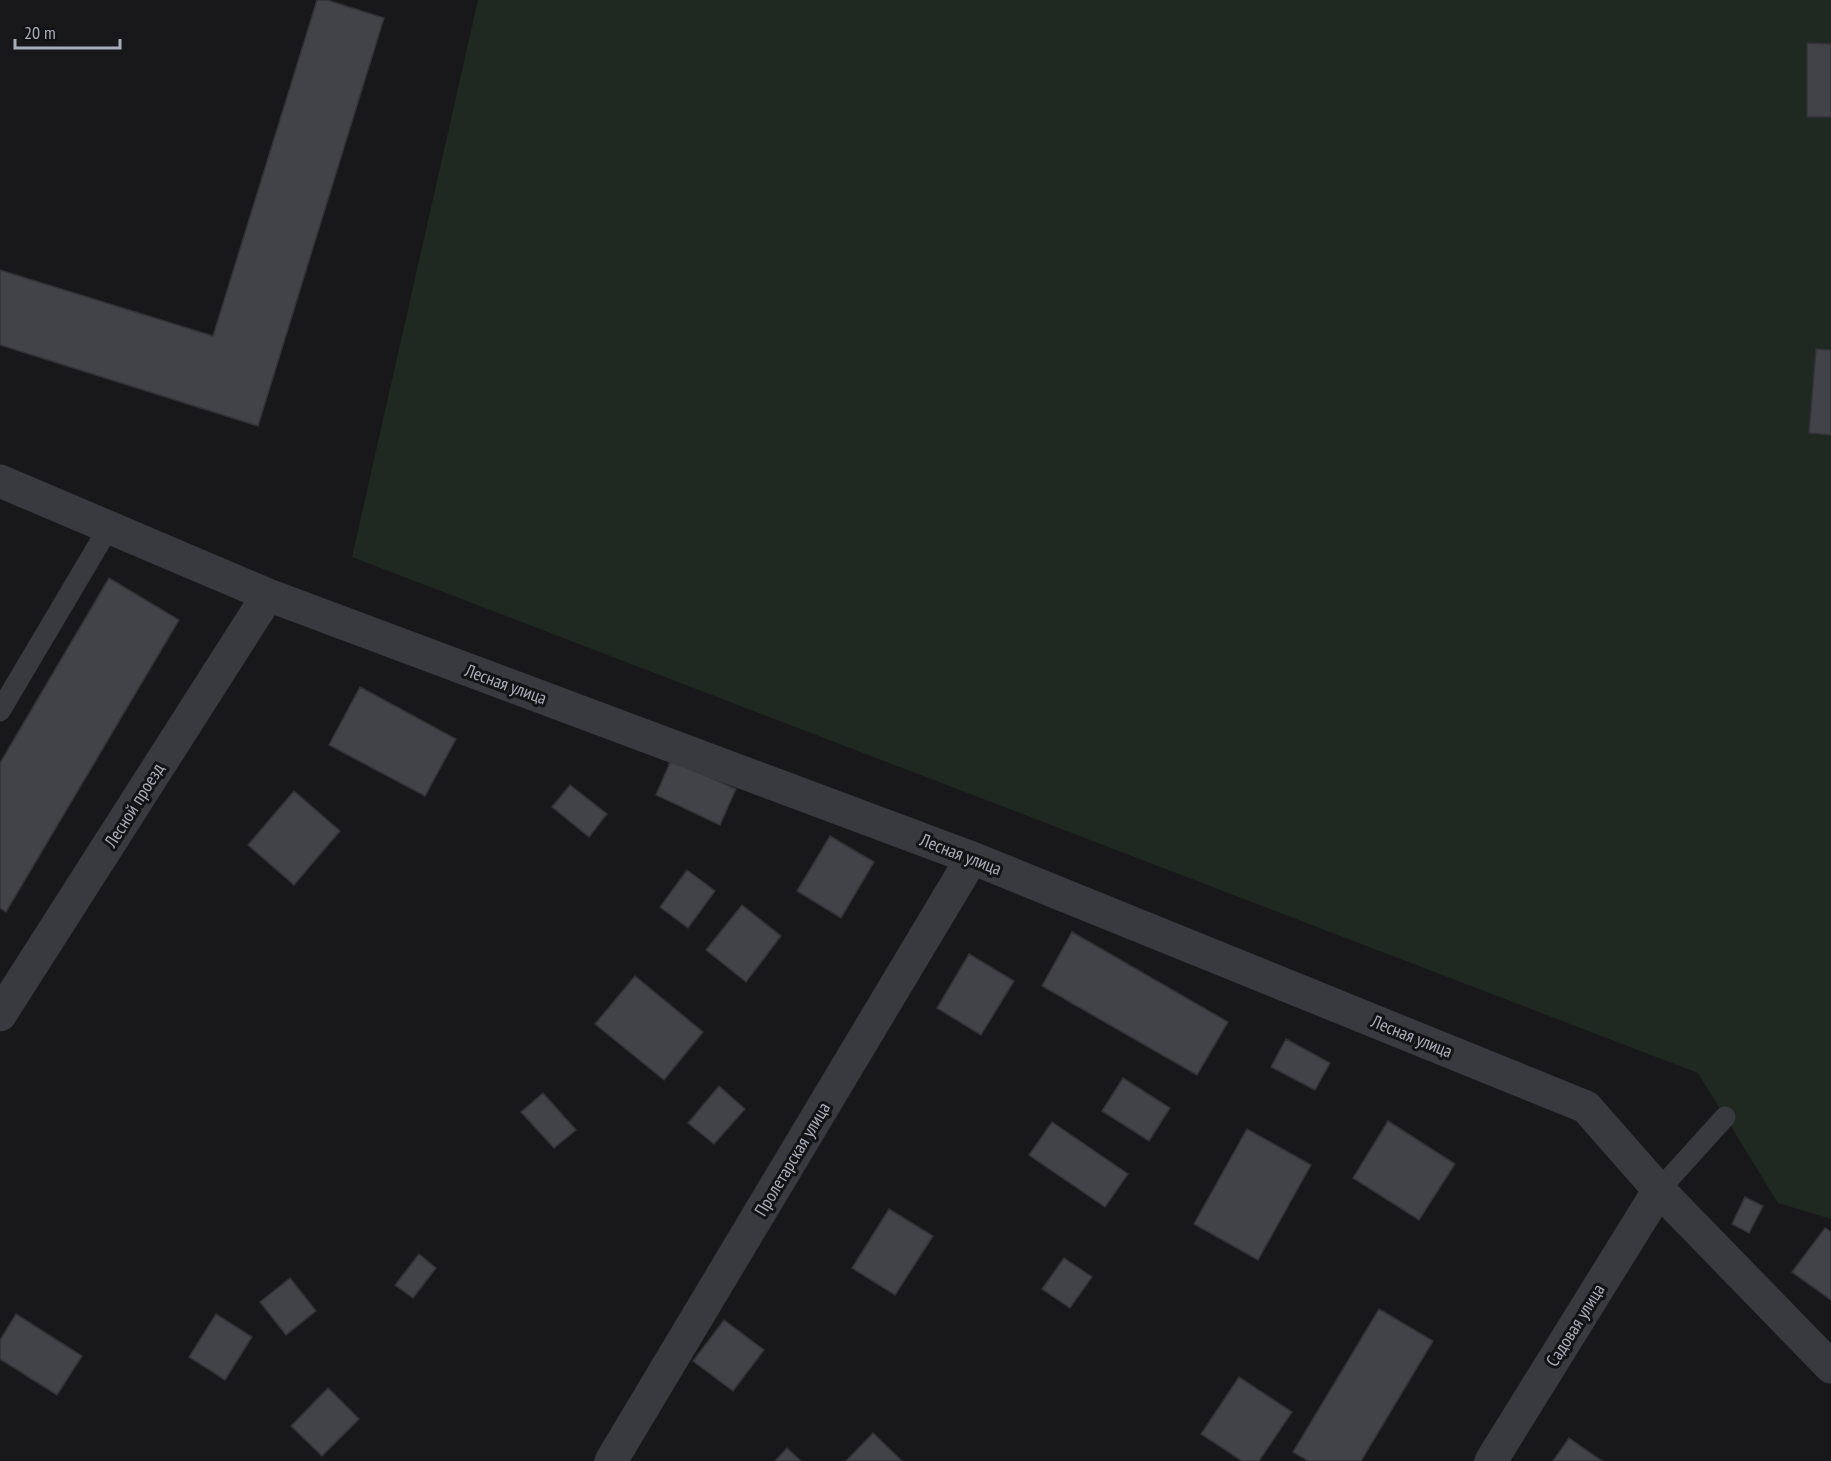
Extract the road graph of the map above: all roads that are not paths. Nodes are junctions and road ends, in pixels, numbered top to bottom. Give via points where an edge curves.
1 (0, 481) edge
2 (109, 527) junction
3 (268, 595) junction
4 (0, 711) edge
5 (972, 858) junction
6 (0, 1015) edge
7 (1725, 1117) dead end
8 (1659, 1190) junction
9 (1831, 1367) edge
10 (611, 1461) edge
11 (1491, 1461) edge

1 - 2 street, Лесная улица
2 - 3 street, Лесная улица
2 - 4 lane
3 - 5 street, Лесная улица
3 - 6 street, Лесной проезд
5 - 8 street, Лесная улица via 1586,1107
5 - 10 street, Пролетарская улица
7 - 8 lane
8 - 9 street, Лесная улица
8 - 11 street, Садовая улица

